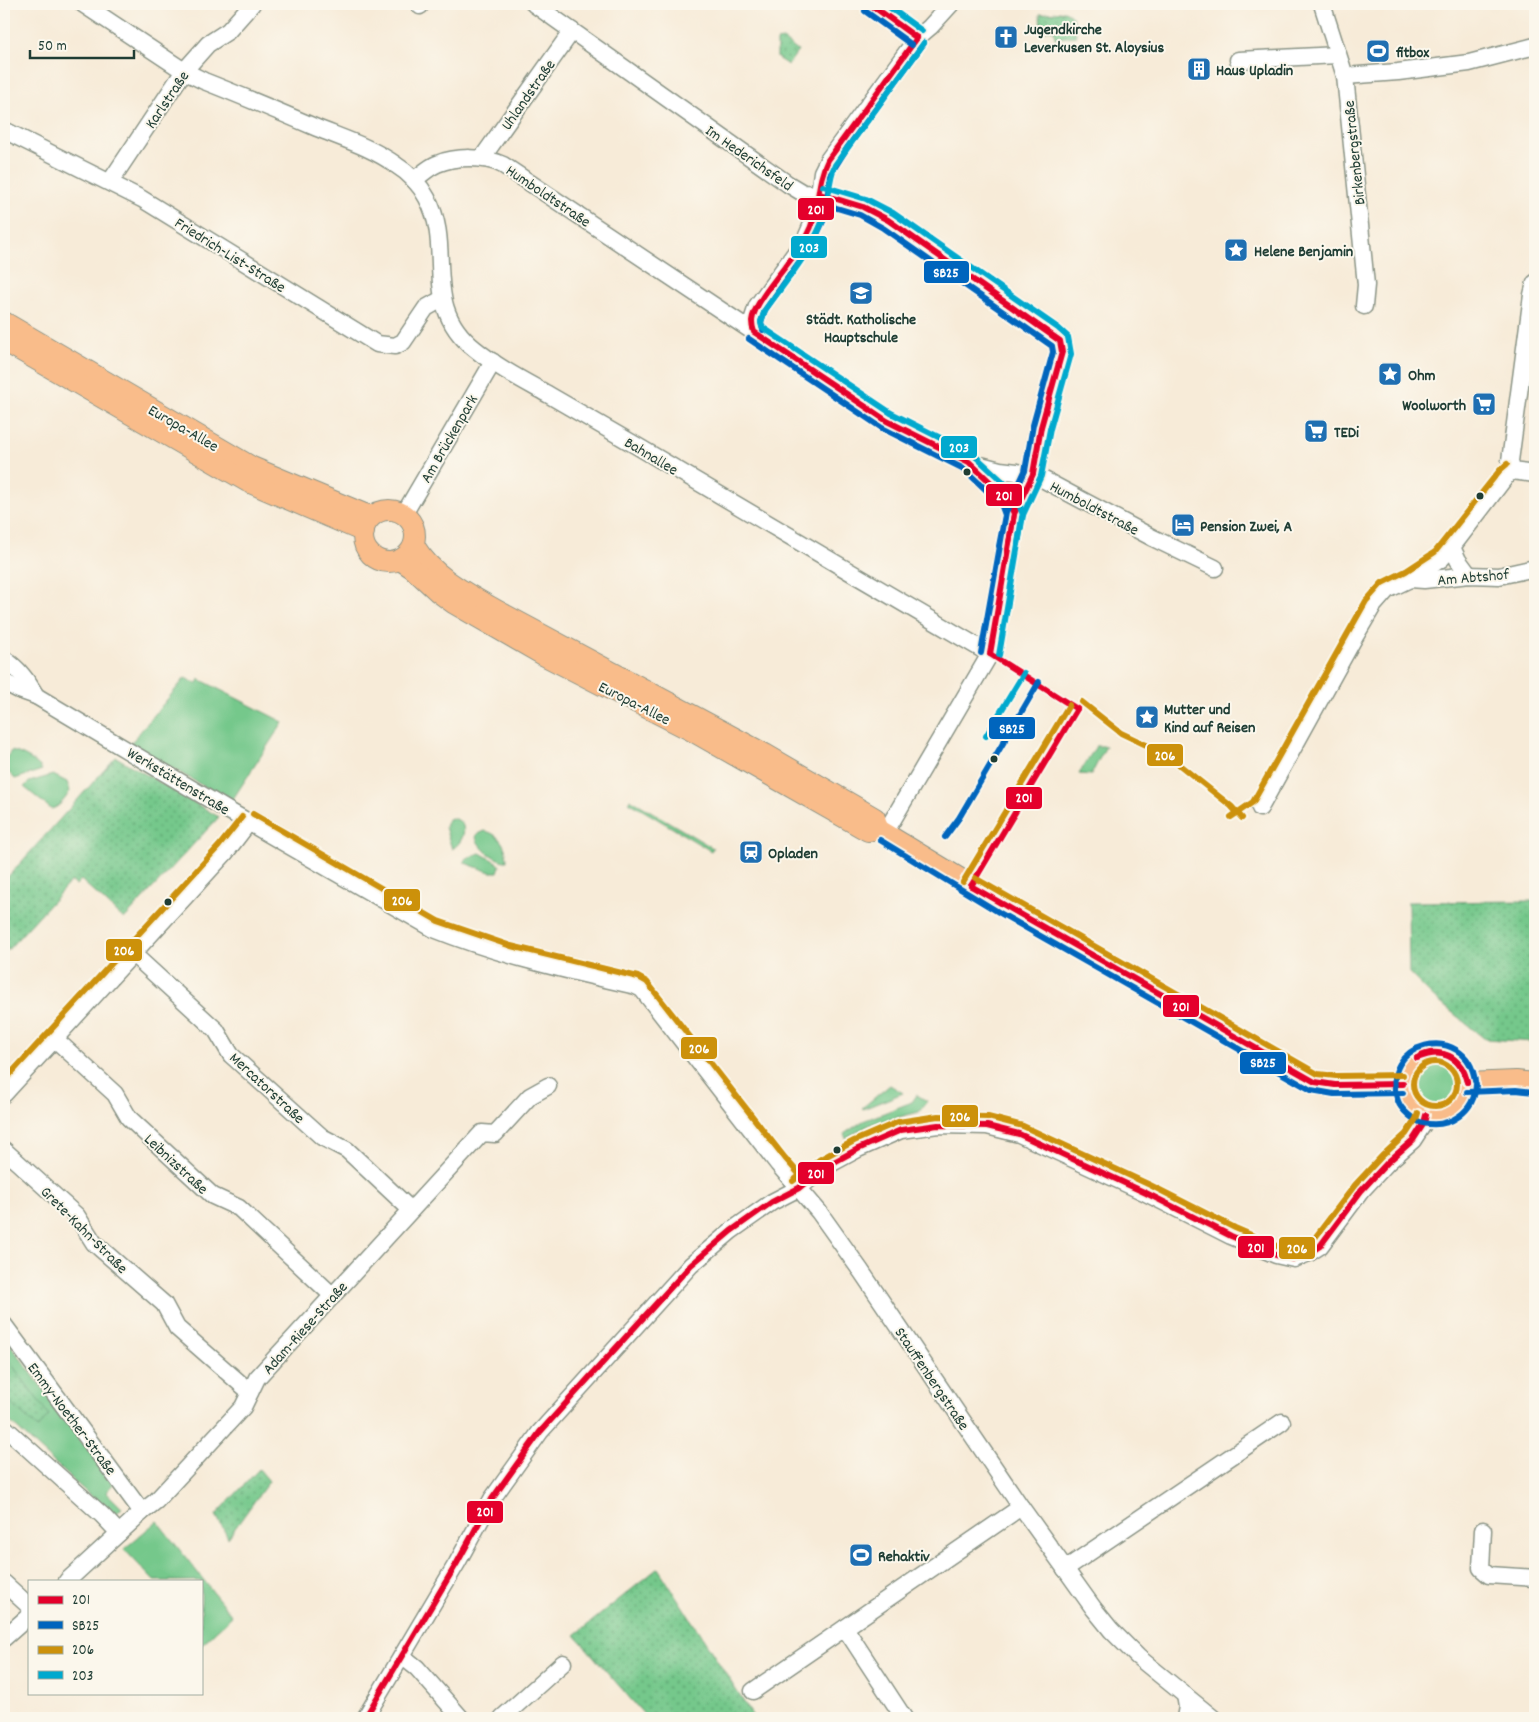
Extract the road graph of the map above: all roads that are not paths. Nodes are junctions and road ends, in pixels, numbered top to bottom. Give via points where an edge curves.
1 (83, 4) edge
2 (252, 4) edge
3 (870, 4) edge
4 (951, 4) edge
5 (1322, 4) edge
6 (542, 6) edge
7 (572, 30) junction
8 (917, 38) junction
9 (1535, 46) edge
10 (1338, 55) junction
11 (1238, 60) dead end
12 (184, 71) junction
13 (1345, 76) junction
14 (4, 130) edge
15 (482, 158) junction
16 (414, 180) junction
17 (110, 182) junction
18 (820, 194) junction
19 (1535, 283) edge
20 (442, 299) junction
21 (1364, 306) dead end
22 (4, 322) edge
23 (754, 332) junction
24 (4, 341) edge
25 (493, 362) junction
26 (969, 462) junction
27 (1512, 471) junction
28 (1032, 474) junction
29 (1535, 474) edge
30 (404, 514) junction
31 (1014, 514) junction
32 (368, 524) junction
33 (414, 545) junction
34 (1452, 547) junction
35 (400, 560) junction
36 (1215, 568) dead end
37 (1535, 568) edge
38 (1469, 576) junction
39 (1410, 579) junction
40 (990, 654) junction
41 (4, 659) edge
42 (4, 682) edge
43 (36, 696) junction
44 (1260, 808) dead end
45 (249, 822) junction
46 (882, 831) junction
47 (133, 954) junction
48 (55, 1039) junction
49 (1535, 1082) edge
50 (1467, 1083) junction
51 (1403, 1084) junction
52 (548, 1086) dead end
53 (4, 1094) edge
54 (1426, 1115) junction
55 (4, 1150) edge
56 (799, 1188) junction
57 (411, 1210) junction
58 (332, 1296) junction
59 (4, 1325) edge
60 (250, 1392) junction
61 (1282, 1422) dead end
62 (4, 1427) edge
63 (1021, 1507) junction
64 (142, 1512) junction
65 (1483, 1530) dead end
66 (119, 1533) junction
67 (1065, 1569) junction
68 (1535, 1578) edge
69 (68, 1580) edge
70 (4, 1583) edge
71 (28, 1605) edge
72 (28, 1617) edge
73 (845, 1628) junction
74 (4, 1638) edge
75 (402, 1656) junction
76 (563, 1663) dead end
77 (753, 1691) dead end
78 (1185, 1696) junction
79 (365, 1718) edge
80 (461, 1718) edge
81 (502, 1718) edge
82 (904, 1718) edge
83 (1185, 1718) edge
84 (1213, 1718) edge

1 - 12 street
2 - 12 street, Karlstraße
3 - 8 street
4 - 8 street
5 - 10 street, Birkenbergstraße
6 - 7 street, Im Hederichsfeld
7 - 15 street, Uhlandstraße
7 - 18 street, Im Hederichsfeld via 788,184 802,192
8 - 18 street via 828,160 822,172
9 - 13 street via 1469,63
10 - 11 street
10 - 13 street, Birkenbergstraße
12 - 16 street via 378,154
12 - 17 street, Karlstraße
13 - 21 street, Birkenbergstraße via 1364,260
14 - 17 street, Friedrich-List-Straße
15 - 16 street, Humboldtstraße via 437,164
15 - 23 street, Humboldtstraße via 503,165
16 - 20 street, Bahnallee via 428,200 437,224
17 - 20 street, Friedrich-List-Straße via 376,344 395,346 403,342 426,308
18 - 23 street via 816,216 806,238 757,306 752,321
18 - 28 street, Im Hederichsfeld via 863,207 888,220 1060,341 1062,352
19 - 27 street via 1510,462
20 - 25 street, Bahnallee via 451,322 460,334
22 - 32 main road, Europa-Allee via 252,466 362,513
23 - 26 street, Humboldtstraße via 887,421
24 - 32 main road, Europa-Allee via 248,482
25 - 30 street, Am Brückenpark
25 - 40 street, Bahnallee
26 - 28 street, Humboldtstraße
26 - 31 street, Humboldtstraße via 1008,499
27 - 29 street
27 - 34 street
28 - 31 street
28 - 36 street, Humboldtstraße
30 - 32 main road via 396,510 380,512
30 - 33 main road via 414,526
31 - 40 street
32 - 35 main road via 364,542 372,555 385,561
33 - 35 main road
33 - 46 main road, Europa-Allee via 422,558 459,588 876,818
34 - 38 street
34 - 39 street via 1440,560
35 - 46 main road, Europa-Allee via 453,603 545,656 692,731 868,831
37 - 38 street, Am Abtshof via 1499,576
38 - 39 street, Am Abtshof
39 - 44 street via 1387,590 1373,606
40 - 46 street
41 - 43 street, Werkstättenstraße via 26,678
42 - 43 street, Werkstättenstraße
43 - 45 street, Werkstättenstraße
45 - 47 street via 226,852
45 - 56 street, Werkstättenstraße via 434,929 537,963 642,989
46 - 51 main road, Europa-Allee via 1314,1082 1335,1085
47 - 48 street
47 - 57 street, Mercatorstraße via 216,1030 231,1055 322,1137 347,1150
48 - 53 street
48 - 58 street, Leibnizstraße via 115,1094 129,1118 213,1196 239,1208
49 - 50 main road
50 - 51 main road via 1465,1073 1453,1058 1434,1052 1416,1059 1409,1066
50 - 54 main road via 1462,1102 1454,1109 1446,1114
51 - 54 main road via 1412,1107
52 - 57 street, Adam-Riese-Straße via 530,1096 495,1134 482,1133
54 - 56 street via 1413,1140 1361,1191 1320,1246 1294,1259 1231,1236 1018,1134 987,1126 938,1125 901,1130 823,1168
55 - 60 street, Grete-Kahn-Straße via 77,1216 94,1243 164,1304 177,1328
56 - 63 street, Stauffenbergstraße via 861,1271
56 - 75 street via 772,1202 691,1264 540,1432 492,1500
57 - 58 street, Adam-Riese-Straße
58 - 60 street, Adam-Riese-Straße via 257,1378
59 - 64 street, Emmy-Noether-Straße
60 - 64 street, Adam-Riese-Straße via 243,1407
61 - 67 street
62 - 66 street
63 - 67 street, Stauffenbergstraße
63 - 73 street
64 - 66 street, Adam-Riese-Straße
65 - 68 street via 1481,1568 1489,1575
66 - 69 street, Adam-Riese-Straße
67 - 78 street, Stauffenbergstraße via 1111,1630 1138,1658
70 - 71 street
72 - 74 street
73 - 77 street
73 - 82 street
75 - 79 street
75 - 80 street via 417,1668
76 - 81 street
78 - 83 street via 1188,1707
78 - 84 street, Stauffenbergstraße

